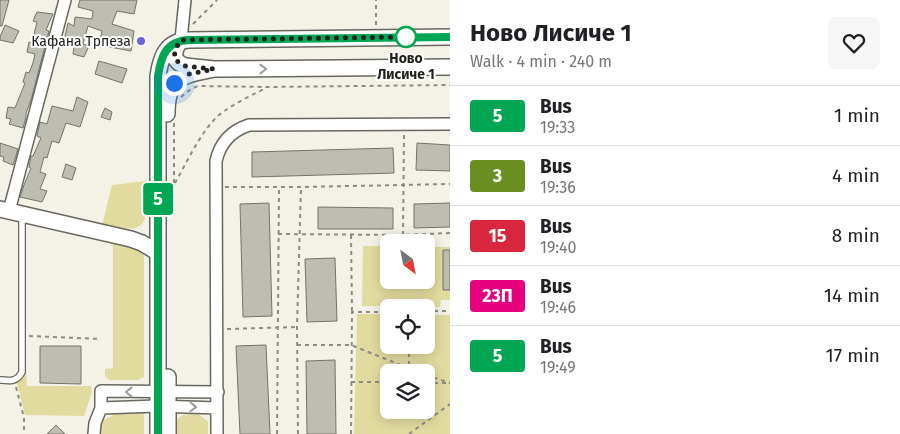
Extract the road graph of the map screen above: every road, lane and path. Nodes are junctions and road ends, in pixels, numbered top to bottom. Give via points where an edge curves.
1 (65, 0) edge
2 (185, 0) edge
3 (217, 0) edge
4 (376, 0) edge
5 (376, 25) dead end
6 (190, 27) dead end
7 (450, 37) edge
8 (181, 40) junction
9 (450, 67) edge
10 (214, 69) junction
11 (450, 85) edge
12 (268, 87) junction
13 (179, 98) dead end
14 (174, 120) dead end
15 (404, 124) junction
16 (450, 124) edge
17 (450, 184) edge
18 (404, 186) junction
19 (216, 187) junction
20 (278, 187) junction
21 (301, 187) junction
22 (10, 212) edge
23 (158, 224) junction
24 (450, 233) edge
25 (278, 234) junction
26 (299, 234) junction
27 (402, 234) edge
28 (426, 234) edge
29 (351, 235) junction
30 (380, 235) edge
31 (131, 238) junction
32 (157, 252) junction
33 (435, 311) edge
34 (450, 311) edge
35 (352, 312) junction
36 (380, 312) edge
37 (297, 327) junction
38 (277, 328) junction
39 (217, 330) junction
40 (22, 336) junction
41 (102, 338) dead end
42 (297, 344) junction
43 (351, 345) junction
44 (393, 364) edge
45 (435, 378) edge
46 (0, 380) edge
47 (15, 380) junction
48 (350, 382) junction
49 (380, 382) edge
50 (435, 382) edge
51 (450, 383) edge
52 (218, 392) junction
53 (163, 399) junction
54 (450, 404) edge
55 (101, 408) junction
56 (217, 408) junction
57 (24, 434) edge
58 (94, 434) edge
59 (158, 434) edge
60 (168, 434) edge
61 (218, 434) edge
62 (277, 434) edge
63 (298, 434) edge
64 (350, 434) edge
65 (409, 434) edge

1 - 22 street
2 - 8 street
3 - 6 path
4 - 5 path
7 - 8 street
8 - 10 street via 174,57 179,63
8 - 23 street via 165,52 158,76
10 -> 9 street
10 - 53 street via 180,78 174,83 167,102
11 - 12 path
12 - 13 path via 198,86
12 - 14 path via 233,106 210,124 174,185
15 - 16 street
15 - 18 path
15 - 19 street via 249,125 235,131 221,147 216,161
17 - 18 path
18 - 21 path
18 - 27 path
19 - 20 path
19 - 39 street
20 - 21 path
20 - 25 path
21 - 26 path
22 - 31 street
22 - 40 lane
23 - 31 street
23 - 32 street
24 - 28 path
25 - 26 path
25 - 38 path
26 - 29 path
26 - 37 path
29 - 30 path
29 - 35 path
31 - 32 street
32 - 53 street
33 - 34 path
35 - 36 path
35 - 43 path
37 - 38 path
37 - 42 path
38 - 39 path
38 - 62 path
39 - 52 street
40 - 41 path
40 - 47 lane via 22,372
42 - 43 path
42 - 63 path
43 - 44 path
43 - 48 path
45 - 51 path
46 - 47 lane
47 - 57 path via 24,418
48 - 49 path
48 - 64 path
50 - 51 path
52 - 53 street
52 - 56 street
53 - 55 street
53 -> 55 street via 101,392
53 -> 56 street
53 - 59 street
53 - 60 street
54 - 65 path
55 - 58 street
56 - 61 street

